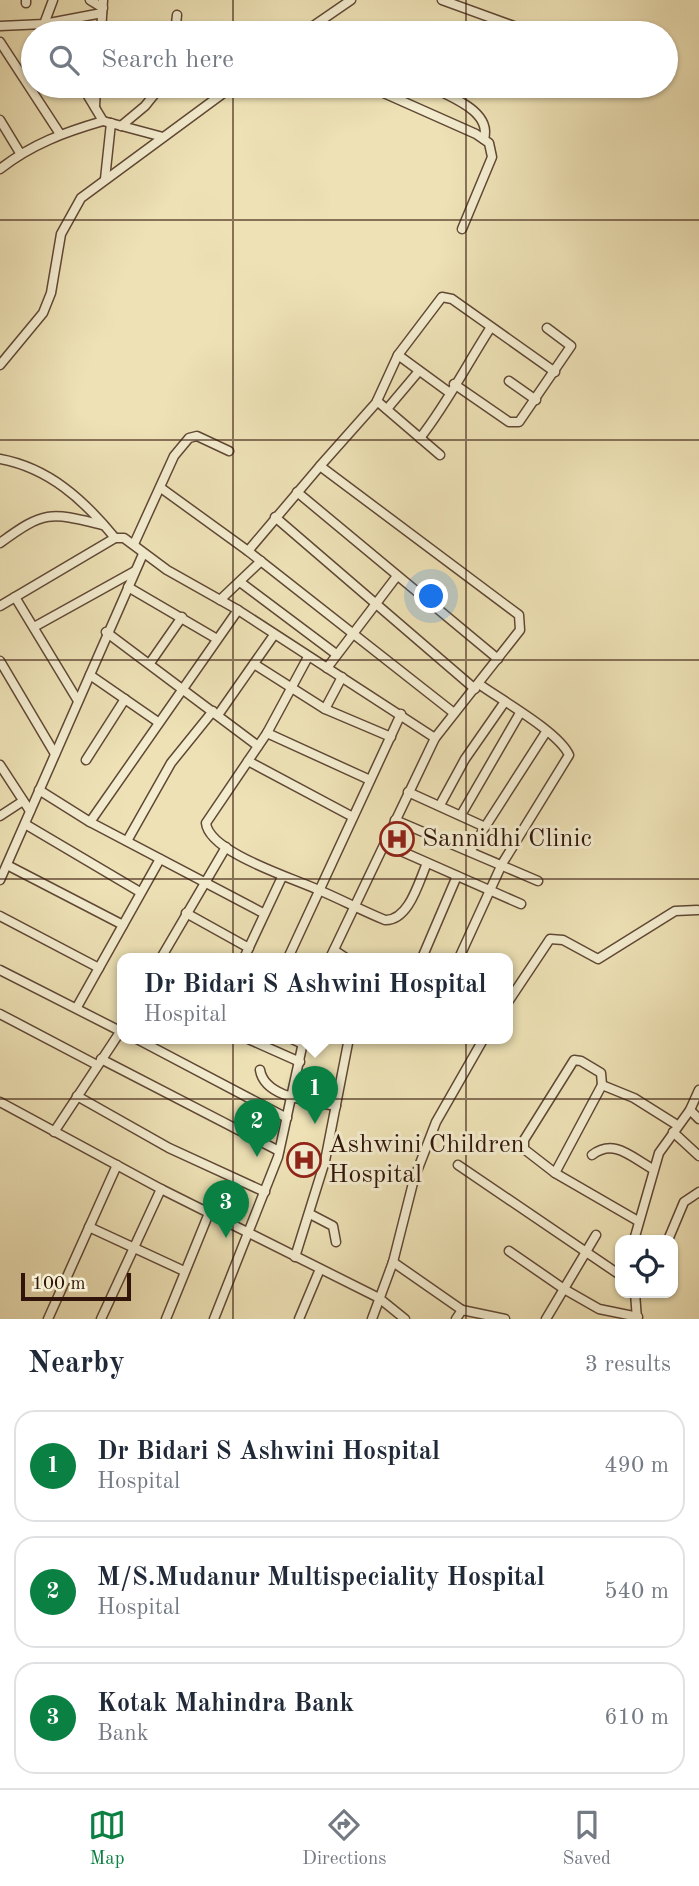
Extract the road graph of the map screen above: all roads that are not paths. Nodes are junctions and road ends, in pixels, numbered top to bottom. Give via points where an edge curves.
1 (52, 0) edge
2 (90, 0) edge
3 (351, 0) edge
4 (442, 0) edge
5 (103, 7) edge
6 (177, 16) dead end
7 (45, 21) edge
8 (54, 21) edge
9 (177, 21) edge
10 (320, 21) edge
11 (500, 21) edge
12 (4, 25) edge
13 (0, 32) edge
14 (0, 42) edge
15 (21, 74) edge
16 (37, 98) edge
17 (89, 98) edge
18 (95, 98) edge
19 (151, 98) edge
20 (217, 98) edge
21 (394, 98) edge
22 (449, 98) edge
23 (95, 107) junction
24 (0, 120) edge
25 (107, 122) junction
26 (121, 126) junction
27 (60, 134) junction
28 (163, 137) junction
29 (484, 139) junction
30 (20, 153) junction
31 (0, 169) edge
32 (105, 178) junction
33 (462, 229) dead end
34 (491, 327) junction
35 (547, 328) dead end
36 (398, 355) junction
37 (0, 365) edge
38 (419, 371) junction
39 (555, 372) junction
40 (509, 381) dead end
41 (454, 384) junction
42 (450, 393) junction
43 (536, 400) junction
44 (377, 401) junction
45 (387, 410) junction
46 (420, 438) junction
47 (229, 451) dead end
48 (440, 455) dead end
49 (0, 459) edge
50 (320, 466) junction
51 (161, 488) junction
52 (297, 492) junction
53 (275, 517) junction
54 (105, 526) junction
55 (115, 538) junction
56 (0, 543) edge
57 (134, 544) junction
58 (248, 551) junction
59 (143, 555) junction
60 (261, 561) junction
61 (137, 569) junction
62 (397, 576) junction
63 (240, 582) junction
64 (128, 587) junction
65 (15, 597) junction
66 (220, 600) junction
67 (375, 603) junction
68 (0, 606) edge
69 (238, 610) junction
70 (182, 617) junction
71 (34, 627) junction
72 (106, 632) junction
73 (352, 632) junction
74 (274, 635) junction
75 (217, 639) junction
76 (336, 654) junction
77 (308, 657) junction
78 (498, 660) junction
79 (0, 662) edge
80 (150, 663) junction
81 (254, 664) junction
82 (327, 668) junction
83 (3, 675) edge
84 (90, 675) junction
85 (342, 677) junction
86 (183, 687) junction
87 (477, 687) junction
88 (292, 688) junction
89 (125, 699) junction
90 (78, 701) junction
91 (504, 703) junction
92 (325, 709) junction
93 (215, 713) junction
94 (454, 713) junction
95 (520, 713) junction
96 (401, 714) junction
97 (158, 722) junction
98 (546, 732) junction
99 (267, 733) junction
100 (391, 737) junction
101 (435, 738) junction
102 (258, 746) junction
103 (55, 754) junction
104 (86, 760) dead end
105 (248, 761) junction
106 (0, 765) edge
107 (370, 780) junction
108 (39, 790) junction
109 (408, 792) junction
110 (23, 801) junction
111 (440, 805) junction
112 (30, 811) junction
113 (461, 815) junction
114 (0, 816) edge
115 (353, 817) junction
116 (395, 820) junction
117 (90, 822) junction
118 (25, 824) junction
119 (485, 827) junction
120 (127, 841) junction
121 (385, 844) junction
122 (226, 847) junction
123 (471, 850) junction
124 (160, 859) junction
125 (428, 863) junction
126 (502, 864) junction
127 (9, 866) junction
128 (457, 876) junction
129 (282, 877) junction
130 (0, 880) edge
131 (204, 881) junction
132 (538, 881) dead end
133 (319, 890) junction
134 (491, 891) junction
135 (141, 892) junction
136 (521, 904) dead end
137 (355, 908) junction
138 (697, 910) dead end
139 (186, 913) junction
140 (263, 913) junction
141 (0, 916) edge
142 (123, 925) junction
143 (249, 948) junction
144 (164, 953) edge
145 (246, 953) edge
146 (291, 953) edge
147 (332, 953) edge
148 (424, 953) edge
149 (461, 953) edge
150 (99, 968) junction
151 (0, 970) edge
152 (513, 994) edge
153 (77, 1007) junction
154 (0, 1014) edge
155 (117, 1027) edge
156 (117, 1037) edge
157 (146, 1044) edge
158 (260, 1044) edge
159 (303, 1044) edge
160 (348, 1044) edge
161 (481, 1044) edge
162 (99, 1062) junction
163 (300, 1062) junction
164 (260, 1070) dead end
165 (602, 1085) junction
166 (699, 1090) edge
167 (77, 1096) junction
168 (293, 1096) junction
169 (0, 1102) edge
170 (336, 1106) junction
171 (690, 1110) junction
172 (287, 1118) junction
173 (699, 1119) edge
174 (675, 1128) junction
175 (54, 1132) junction
176 (279, 1151) junction
177 (592, 1155) dead end
178 (699, 1156) edge
179 (117, 1165) junction
180 (458, 1165) dead end
181 (653, 1169) junction
182 (555, 1173) junction
183 (161, 1189) junction
184 (265, 1192) junction
185 (699, 1192) edge
186 (209, 1213) junction
187 (310, 1214) junction
188 (638, 1221) junction
189 (89, 1227) junction
190 (248, 1233) junction
191 (596, 1235) dead end
192 (635, 1235) edge
193 (670, 1235) edge
194 (336, 1242) dead end
195 (134, 1248) junction
196 (509, 1251) dead end
197 (586, 1251) junction
198 (295, 1257) junction
199 (393, 1262) junction
200 (320, 1269) junction
201 (184, 1271) junction
202 (615, 1271) edge
203 (564, 1289) junction
204 (379, 1298) junction
205 (635, 1298) edge
206 (462, 1310) junction
207 (605, 1315) edge
208 (637, 1318) edge
209 (48, 1319) edge
210 (102, 1319) edge
211 (166, 1319) edge
212 (214, 1319) edge
213 (299, 1319) edge
214 (372, 1319) edge
215 (405, 1319) edge
216 (456, 1319) edge
217 (505, 1319) edge
218 (546, 1319) edge

1 - 7 street
2 - 5 street
3 - 10 street
4 - 11 street
5 - 8 street
6 - 9 street
12 - 13 street
14 - 15 street
16 - 27 street
17 - 23 street
18 - 23 street
19 - 26 street
20 - 28 street
21 - 29 street
22 - 29 street via 482,119 487,130
23 - 25 street
24 - 30 street
25 - 26 street
25 - 27 street
25 - 32 street
26 - 28 street
27 - 30 street
28 - 32 street
29 - 33 street via 492,157
30 - 31 street
32 - 37 street via 81,198 61,234 43,313
34 - 36 street via 452,299 442,297
34 - 39 street
34 - 41 street
35 - 39 street via 571,346
36 - 38 street
36 - 44 street
38 - 42 street
38 - 45 street
39 - 43 street
40 - 43 street
41 - 42 street
41 - 43 street via 509,422 519,422
42 - 46 street
44 - 45 street
44 - 50 street
45 - 46 street
46 - 48 street
47 - 51 street via 203,437 189,438 174,456
49 - 54 street via 25,465 58,482
50 - 52 street
50 - 78 street via 519,615 520,631
51 - 57 street
51 - 58 street
52 - 53 street
52 - 62 street
53 - 58 street
53 - 67 street
54 - 55 street
54 - 56 street via 41,516
55 - 57 street
55 - 65 street
57 - 59 street
58 - 60 street
59 - 61 street
59 - 66 street
60 - 63 street
60 - 73 street
61 - 64 street
61 - 71 street
62 - 67 street
62 - 78 street
63 - 66 street
63 - 76 street
64 - 70 street
64 - 72 street
65 - 68 street
65 - 71 street
66 - 69 street
67 - 73 street
67 - 87 street
69 - 74 street
69 - 75 street
70 - 75 street
70 - 80 street
71 - 90 street
72 - 80 street
72 - 84 street
73 - 76 street
73 - 94 street
74 - 77 street
74 - 81 street
75 - 86 street
76 - 82 street
77 - 82 street
77 - 88 street
78 - 87 street
79 - 83 street
80 - 86 street
81 - 88 street
81 - 93 street
82 - 85 street
83 - 103 street
84 - 89 street
84 - 90 street
85 - 92 street
85 - 96 street
86 - 93 street
86 - 97 street
87 - 91 street
87 - 94 street
88 - 92 street
88 - 99 street
89 - 97 street
89 - 104 street
90 - 103 street
91 - 95 street
91 - 111 street
92 - 100 street
93 - 102 street
93 - 120 street via 172,763
94 - 101 street
95 - 98 street
95 - 113 street
96 - 100 street
96 - 101 street
97 - 117 street
98 - 119 street
98 - 126 street via 567,750 568,761
99 - 102 street
99 - 107 street
100 - 107 street
101 - 109 street
102 - 105 street
103 - 108 street
105 - 115 street
105 - 122 street via 206,823 209,834
106 - 110 street
107 - 115 street
108 - 112 street
108 - 117 street
109 - 111 street
109 - 116 street
110 - 112 street
110 - 114 street
111 - 113 street
112 - 118 street
113 - 119 street
115 - 133 street
116 - 121 street
116 - 123 street
117 - 120 street
118 - 127 street
118 - 135 street
119 - 123 street
120 - 124 street
121 - 125 street
121 - 137 street
122 - 129 street
122 - 131 street
123 - 126 street
124 - 131 street
124 - 135 street
125 - 128 street
125 - 137 street via 400,917 385,920
126 - 132 street
126 - 134 street
127 - 130 street
127 - 142 street
128 - 134 street
128 - 148 street
129 - 133 street
129 - 140 street
131 - 139 street
131 - 140 street
133 - 137 street
133 - 146 street
134 - 136 street
134 - 149 street
135 - 142 street
137 - 147 street
138 - 152 street via 676,911 598,959 563,940 550,939
139 - 143 street
139 - 144 street
140 - 143 street
141 - 150 street
142 - 150 street
143 - 145 street
150 - 153 street
151 - 153 street
153 - 155 street
154 - 162 street
156 - 162 street
157 - 172 street
158 - 163 street
159 - 163 street
160 - 170 street
161 - 199 street via 436,1122 414,1179
162 - 167 street
162 - 176 street
163 - 168 street
164 - 168 street via 268,1086
165 - 174 street via 634,1098
165 - 182 street
165 - 182 street via 601,1073 574,1060 524,1140 527,1155
166 - 171 street
167 - 175 street
167 - 184 street via 169,1148
168 - 170 street
168 - 172 street
169 - 175 street
170 - 187 street
171 - 173 street
171 - 174 street
172 - 176 street
174 - 178 street
174 - 181 street
175 - 179 street
176 - 184 street
177 - 181 street via 613,1146
179 - 183 street
179 - 189 street
180 - 197 street
181 - 188 street
182 - 188 street
183 - 186 street
183 - 195 street
184 - 190 street
185 - 193 street via 684,1202
186 - 190 street
186 - 201 street
187 - 194 street via 334,1226
187 - 198 street
188 - 192 street
189 - 195 street
189 - 209 street
190 - 198 street
190 - 212 street
191 - 197 street
195 - 201 street
195 - 210 street
196 - 203 street
197 - 202 street
197 - 203 street
198 - 200 street
199 - 204 street
199 - 206 street
200 - 204 street
200 - 213 street
201 - 211 street
203 - 207 street
203 - 218 street
204 - 214 street
204 - 215 street
205 - 208 street
206 - 216 street
206 - 217 street
207 - 208 street

